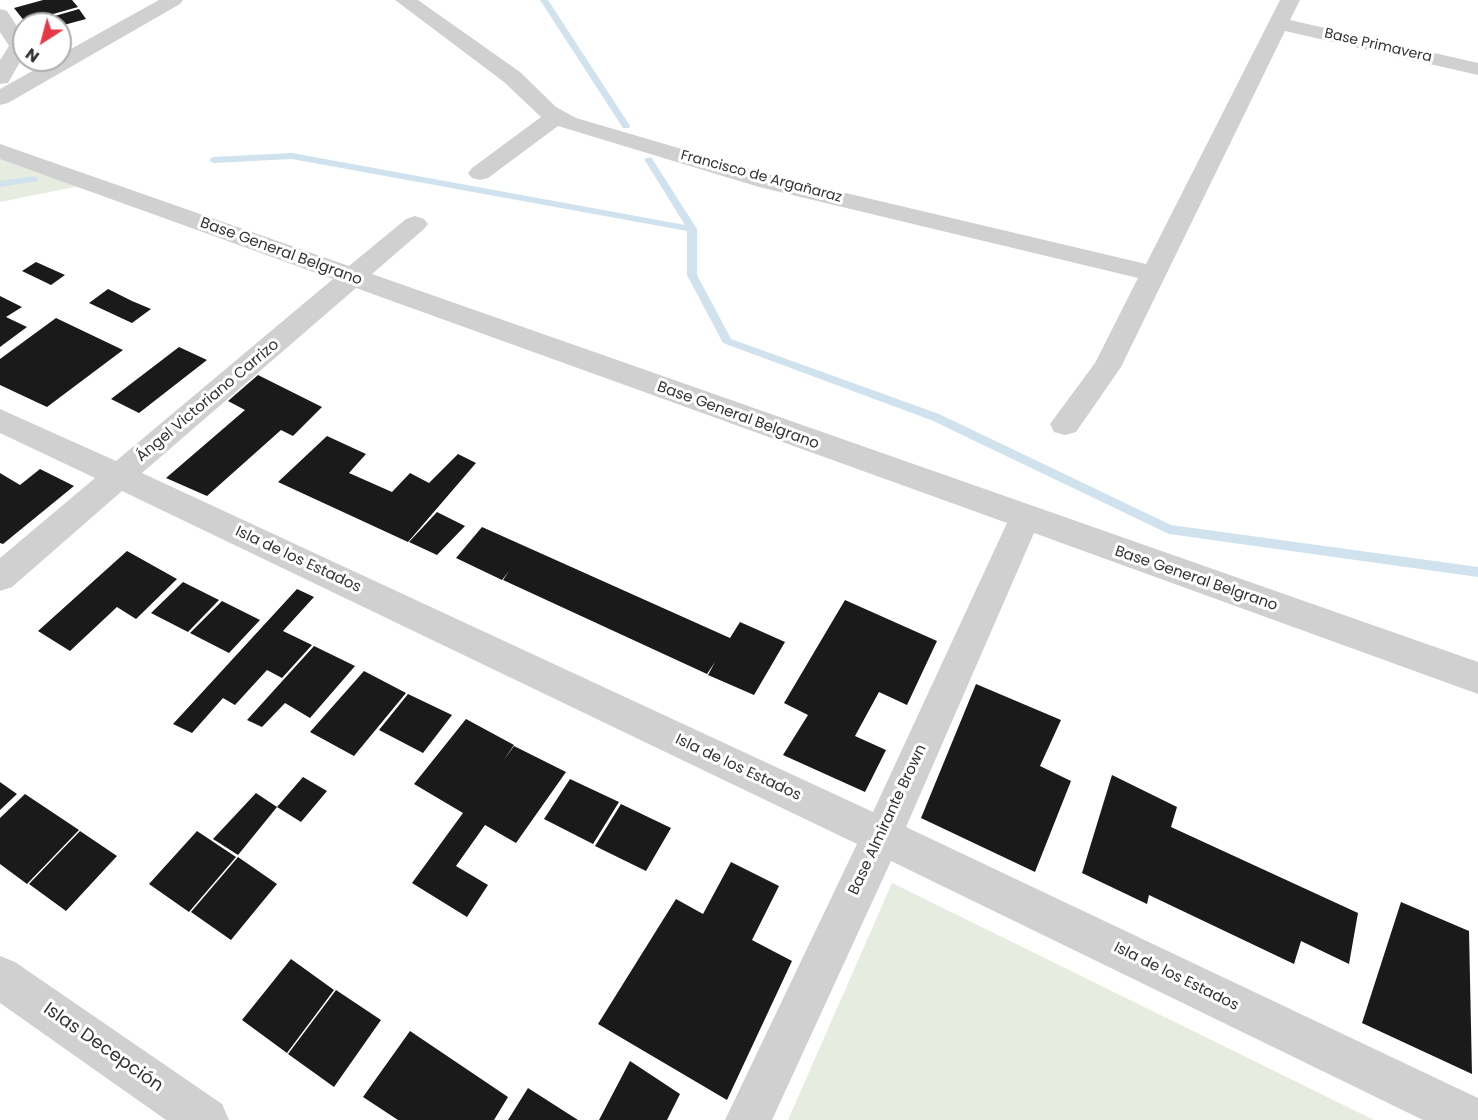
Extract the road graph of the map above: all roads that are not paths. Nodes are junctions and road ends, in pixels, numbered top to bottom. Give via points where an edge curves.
1 (173, 0) edge
2 (405, 0) edge
3 (1290, 0) edge
4 (0, 15) edge
5 (1278, 23) junction
6 (12, 32) edge
7 (85, 49) junction
8 (72, 51) edge
9 (12, 61) edge
10 (1478, 69) edge
11 (0, 78) edge
12 (0, 98) edge
13 (556, 117) junction
14 (0, 151) edge
15 (480, 173) dead end
16 (415, 224) dead end
17 (1154, 274) junction
18 (352, 278) junction
19 (0, 420) edge
20 (1065, 424) dead end
21 (120, 476) junction
22 (1025, 518) junction
23 (0, 578) edge
24 (1478, 678) edge
25 (882, 836) junction
26 (0, 977) edge
27 (206, 1120) edge
28 (748, 1120) edge
29 (1473, 1120) edge

1 - 7 street
2 - 13 street, Francisco de Argañaraz via 512,77
3 - 5 street
4 - 6 street
5 - 10 street, Base Primavera
5 - 17 street
7 - 8 street
7 - 12 street
9 - 11 street
13 - 15 street
13 - 17 street, Francisco de Argañaraz via 767,182
14 - 18 street, Base General Belgrano
16 - 18 street, Ángel Victoriano Carrizo
17 - 20 street via 1107,368
18 - 21 street, Ángel Victoriano Carrizo
18 - 22 street, Base General Belgrano
19 - 21 street, Isla de los Estados
21 - 23 street, Ángel Victoriano Carrizo
21 - 25 street, Isla de los Estados
22 - 24 street, Base General Belgrano
22 - 25 street, Base Almirante Brown
25 - 28 street, Base Almirante Brown
25 - 29 street, Isla de los Estados
26 - 27 street, Islas Decepción

